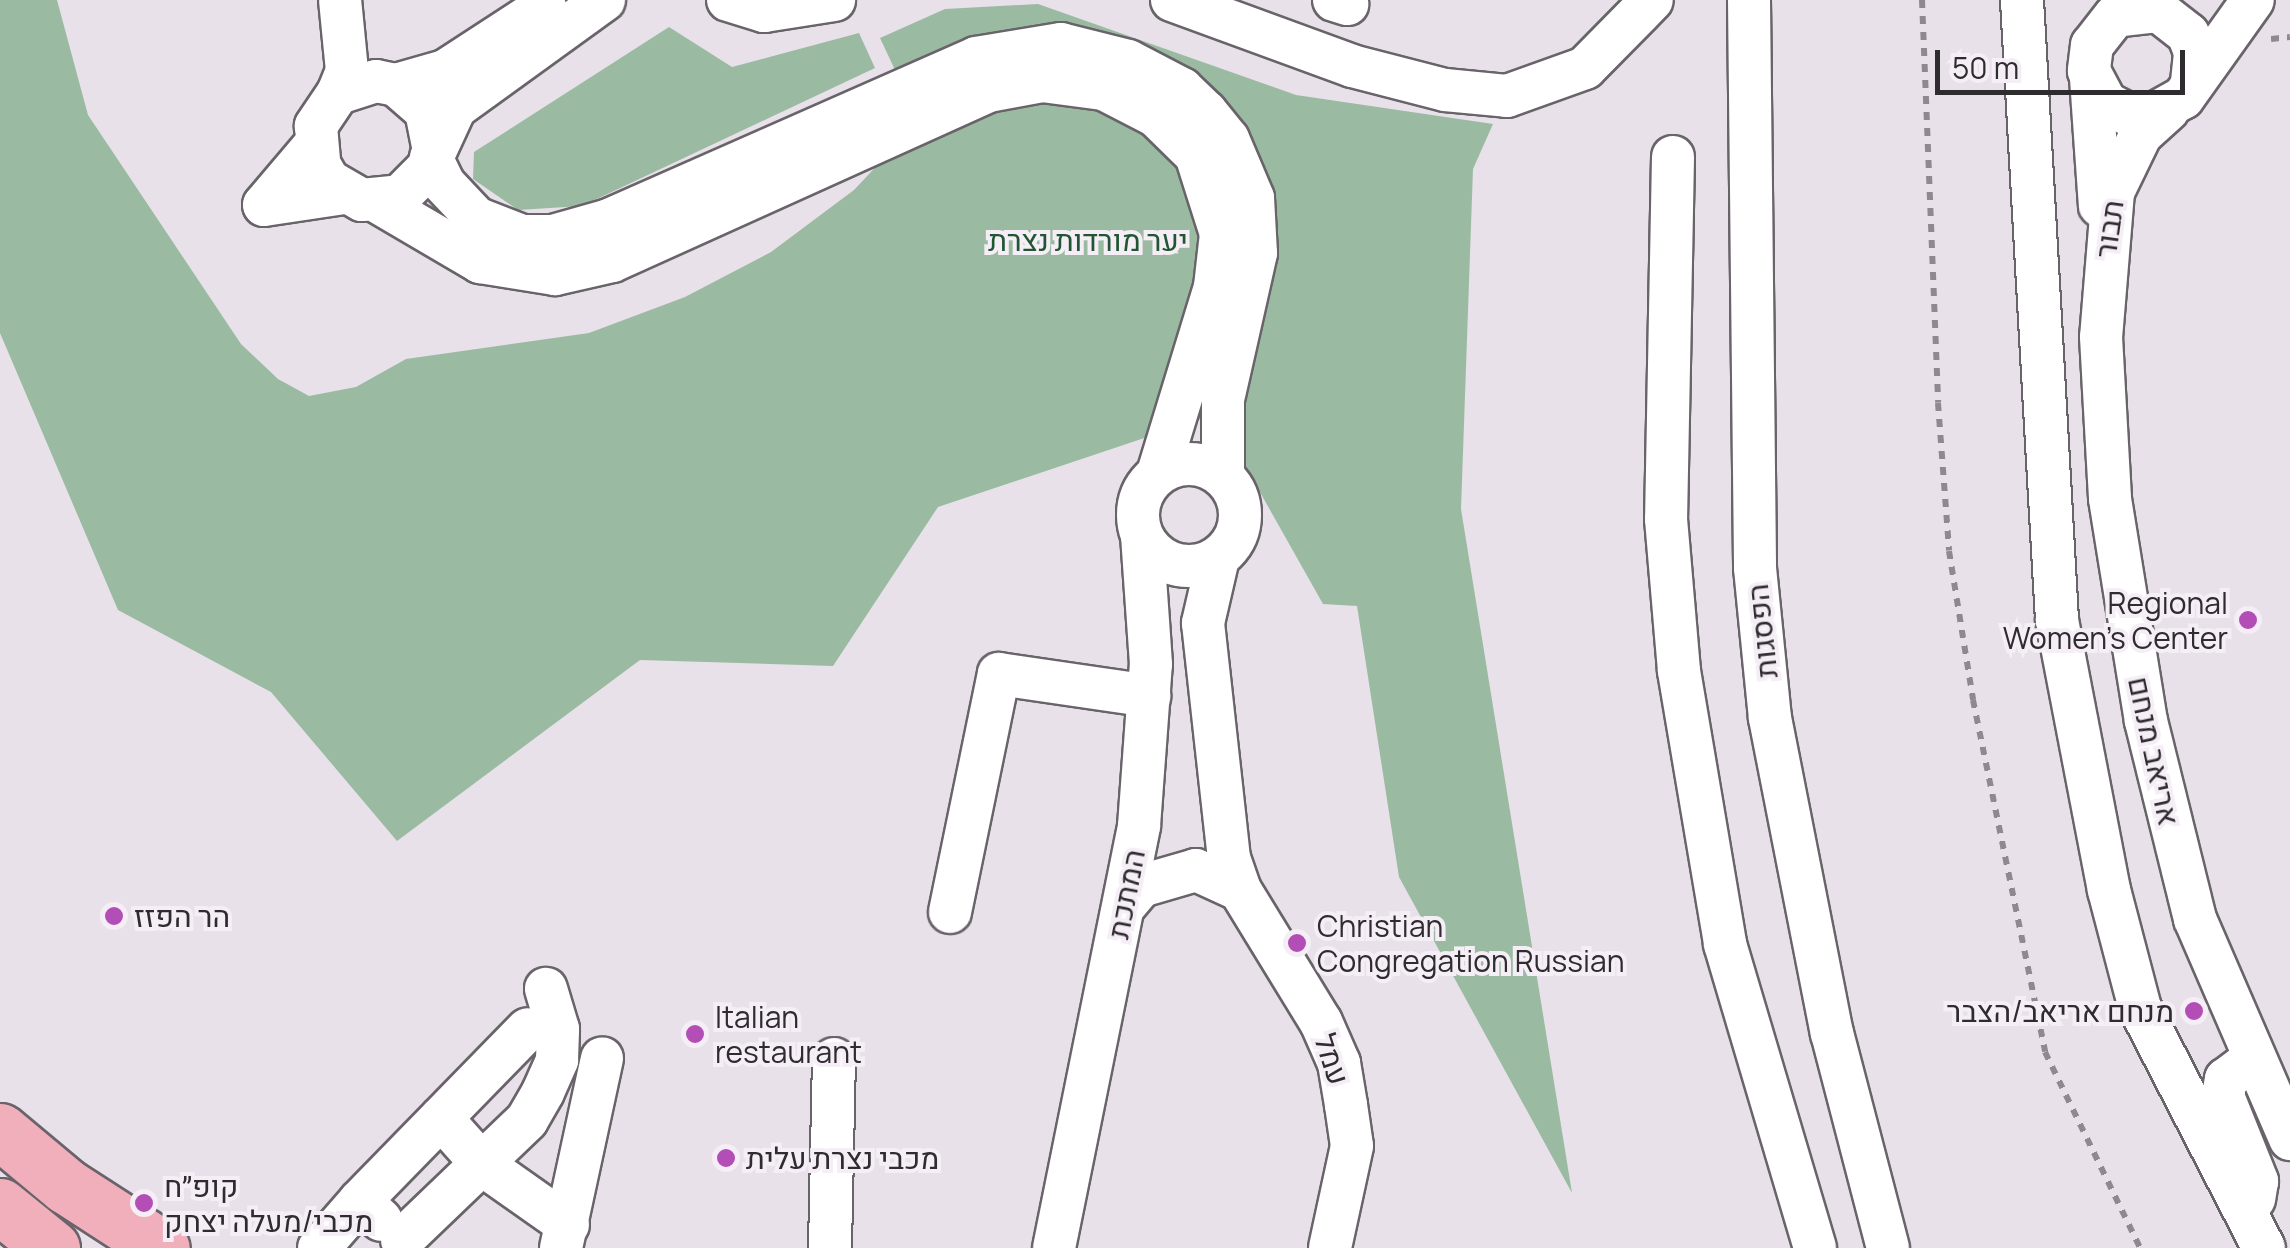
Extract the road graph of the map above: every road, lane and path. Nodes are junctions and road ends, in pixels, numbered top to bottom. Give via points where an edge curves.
1 (341, 0) edge
2 (553, 0) edge
3 (604, 0) edge
4 (728, 0) edge
5 (834, 0) edge
6 (1172, 0) edge
7 (1652, 0) edge
8 (1749, 0) edge
9 (1922, 0) edge
10 (2022, 0) edge
11 (2088, 0) edge
12 (2235, 0) edge
13 (2253, 0) edge
14 (2142, 7) edge
15 (2091, 61) junction
16 (392, 84) junction
17 (338, 93) junction
18 (2180, 96) junction
19 (314, 146) junction
20 (432, 154) junction
21 (1673, 158) dead end
22 (360, 197) junction
23 (2103, 282) junction
24 (1158, 474) junction
25 (1223, 476) junction
26 (1142, 536) junction
27 (1218, 558) junction
28 (1150, 696) junction
29 (1240, 890) junction
30 (1126, 904) junction
31 (950, 912) dead end
32 (546, 989) dead end
33 (528, 1029) dead end
34 (602, 1058) dead end
35 (834, 1059) dead end
36 (2252, 1060) junction
37 (441, 1118) junction
38 (4, 1131) edge
39 (2290, 1139) edge
40 (483, 1165) junction
41 (360, 1201) junction
42 (0, 1206) edge
43 (2244, 1211) junction
44 (564, 1237) edge
45 (398, 1244) edge
46 (52, 1248) edge
47 (162, 1248) edge
48 (319, 1248) edge
49 (830, 1248) edge
50 (1054, 1248) edge
51 (1330, 1248) edge
52 (1815, 1248) edge
53 (1888, 1248) edge
54 (2140, 1248) edge
55 (2264, 1248) edge

1 - 16 street
1 - 17 street via 347,71
2 - 16 street via 446,72
3 - 20 street via 474,90 455,108
4 - 5 street via 764,10
6 - 7 street via 1352,66 1445,90 1507,96 1585,68
8 - 53 street, הפסגות via 1756,568 1770,718 1832,1033
9 - 54 path via 1938,403 1949,551 1973,700 2046,1052
10 - 43 street via 2057,620 2140,1008
11 - 15 street, תבור
12 - 14 street via 2186,17
13 - 18 street, תבור
14 - 15 street via 2114,16
14 - 18 street via 2188,34 2196,64
15 - 18 street via 2106,103 2132,116
15 - 23 street, תבור
16 - 17 street via 356,83
16 - 20 street via 426,111
17 - 19 street via 324,108
18 - 23 street, תבור via 2141,134 2113,192
19 - 22 street via 329,181
19 - 22 street via 264,205
20 - 22 street via 416,185
20 - 25 street via 444,184 476,218 522,236 554,236 609,220 976,58 1061,44 1128,60 1182,88 1206,112 1228,139 1253,198 1256,253 1223,399
21 - 52 street via 1665,446 1679,671 1725,944
22 - 24 street via 480,262 555,274 612,261 988,91 1042,81 1104,88 1156,116 1196,155 1221,234 1215,286
23 - 36 street, אריאב מנחם via 2110,500 2146,721 2195,919
24 - 25 street via 1191,463
24 - 26 street via 1140,503
25 - 27 street via 1235,490 1241,524
26 - 27 street via 1150,550 1179,566
26 - 28 street, המתכת
27 - 29 street, עמל via 1203,623 1223,820
28 - 30 street, המתכת
28 - 31 street via 998,674
29 - 30 street via 1196,870 1142,886
29 - 51 street, עמל via 1338,1063 1352,1146
30 - 50 street, המתכת
32 - 40 street via 558,1029 558,1060 526,1120
33 - 37 street
34 - 44 street
35 - 49 street
36 - 39 street, אריאב מנחם
36 - 43 street via 2226,1079 2222,1096 2256,1180 2256,1197
37 - 40 street
37 - 41 street
38 - 47 main road
40 - 44 street
40 - 45 street
41 - 45 street
41 - 48 street
42 - 46 main road
43 - 55 street

